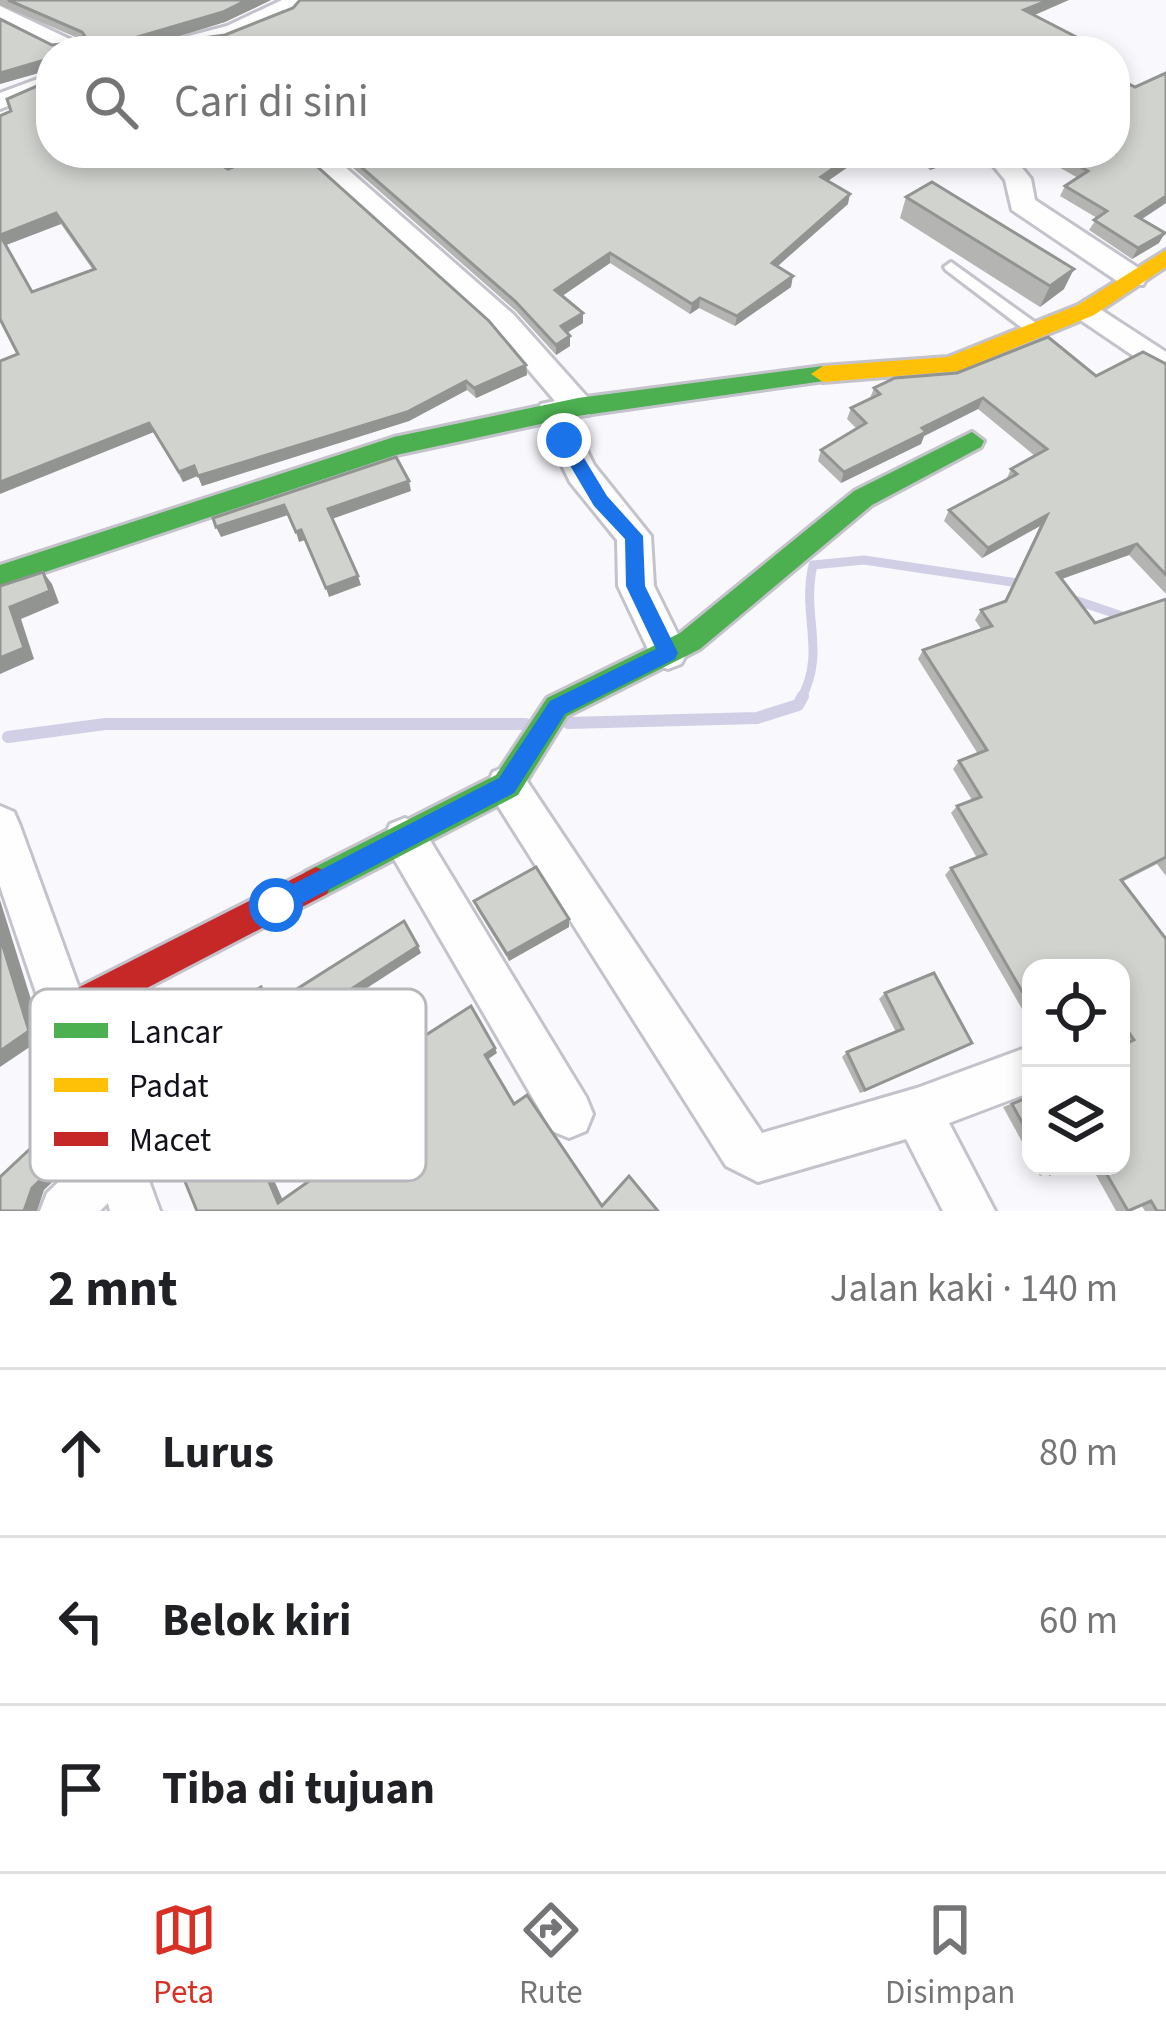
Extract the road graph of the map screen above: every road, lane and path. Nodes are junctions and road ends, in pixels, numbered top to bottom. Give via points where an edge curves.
1 (300, 0) edge
2 (0, 13) edge
3 (46, 36) edge
4 (225, 36) edge
5 (36, 87) edge
6 (0, 102) edge
7 (328, 168) edge
8 (1009, 168) edge
9 (1166, 257) edge
10 (951, 268) dead end
11 (1133, 278) junction
12 (1086, 310) junction
13 (1035, 330) junction
14 (1166, 367) edge
15 (565, 410) junction
16 (972, 440) dead end
17 (0, 576) edge
18 (668, 653) junction
19 (515, 769) junction
20 (0, 826) edge
21 (405, 838) junction
22 (60, 989) edge
23 (109, 989) edge
24 (1022, 1072) edge
25 (916, 1112) junction
26 (569, 1114) dead end
27 (96, 1181) edge
28 (124, 1181) edge
29 (65, 1211) edge
30 (135, 1211) edge
31 (970, 1211) edge

1 - 4 street
2 - 3 street
5 - 6 street
7 - 15 street via 503,321
8 - 11 street via 1022,204
9 - 11 street
10 - 13 lane
11 - 12 street
12 - 13 street
12 - 14 street
13 - 15 street via 951,365 770,378
15 - 17 street via 373,452
15 - 18 street via 581,473 634,536 635,586
16 - 18 street via 863,498
18 - 19 street via 551,712
19 - 21 street
19 - 25 street via 743,1149 758,1158 780,1154
20 - 22 street
21 - 23 street
21 - 26 street
24 - 25 street
25 - 31 street
27 - 29 street
28 - 30 street

